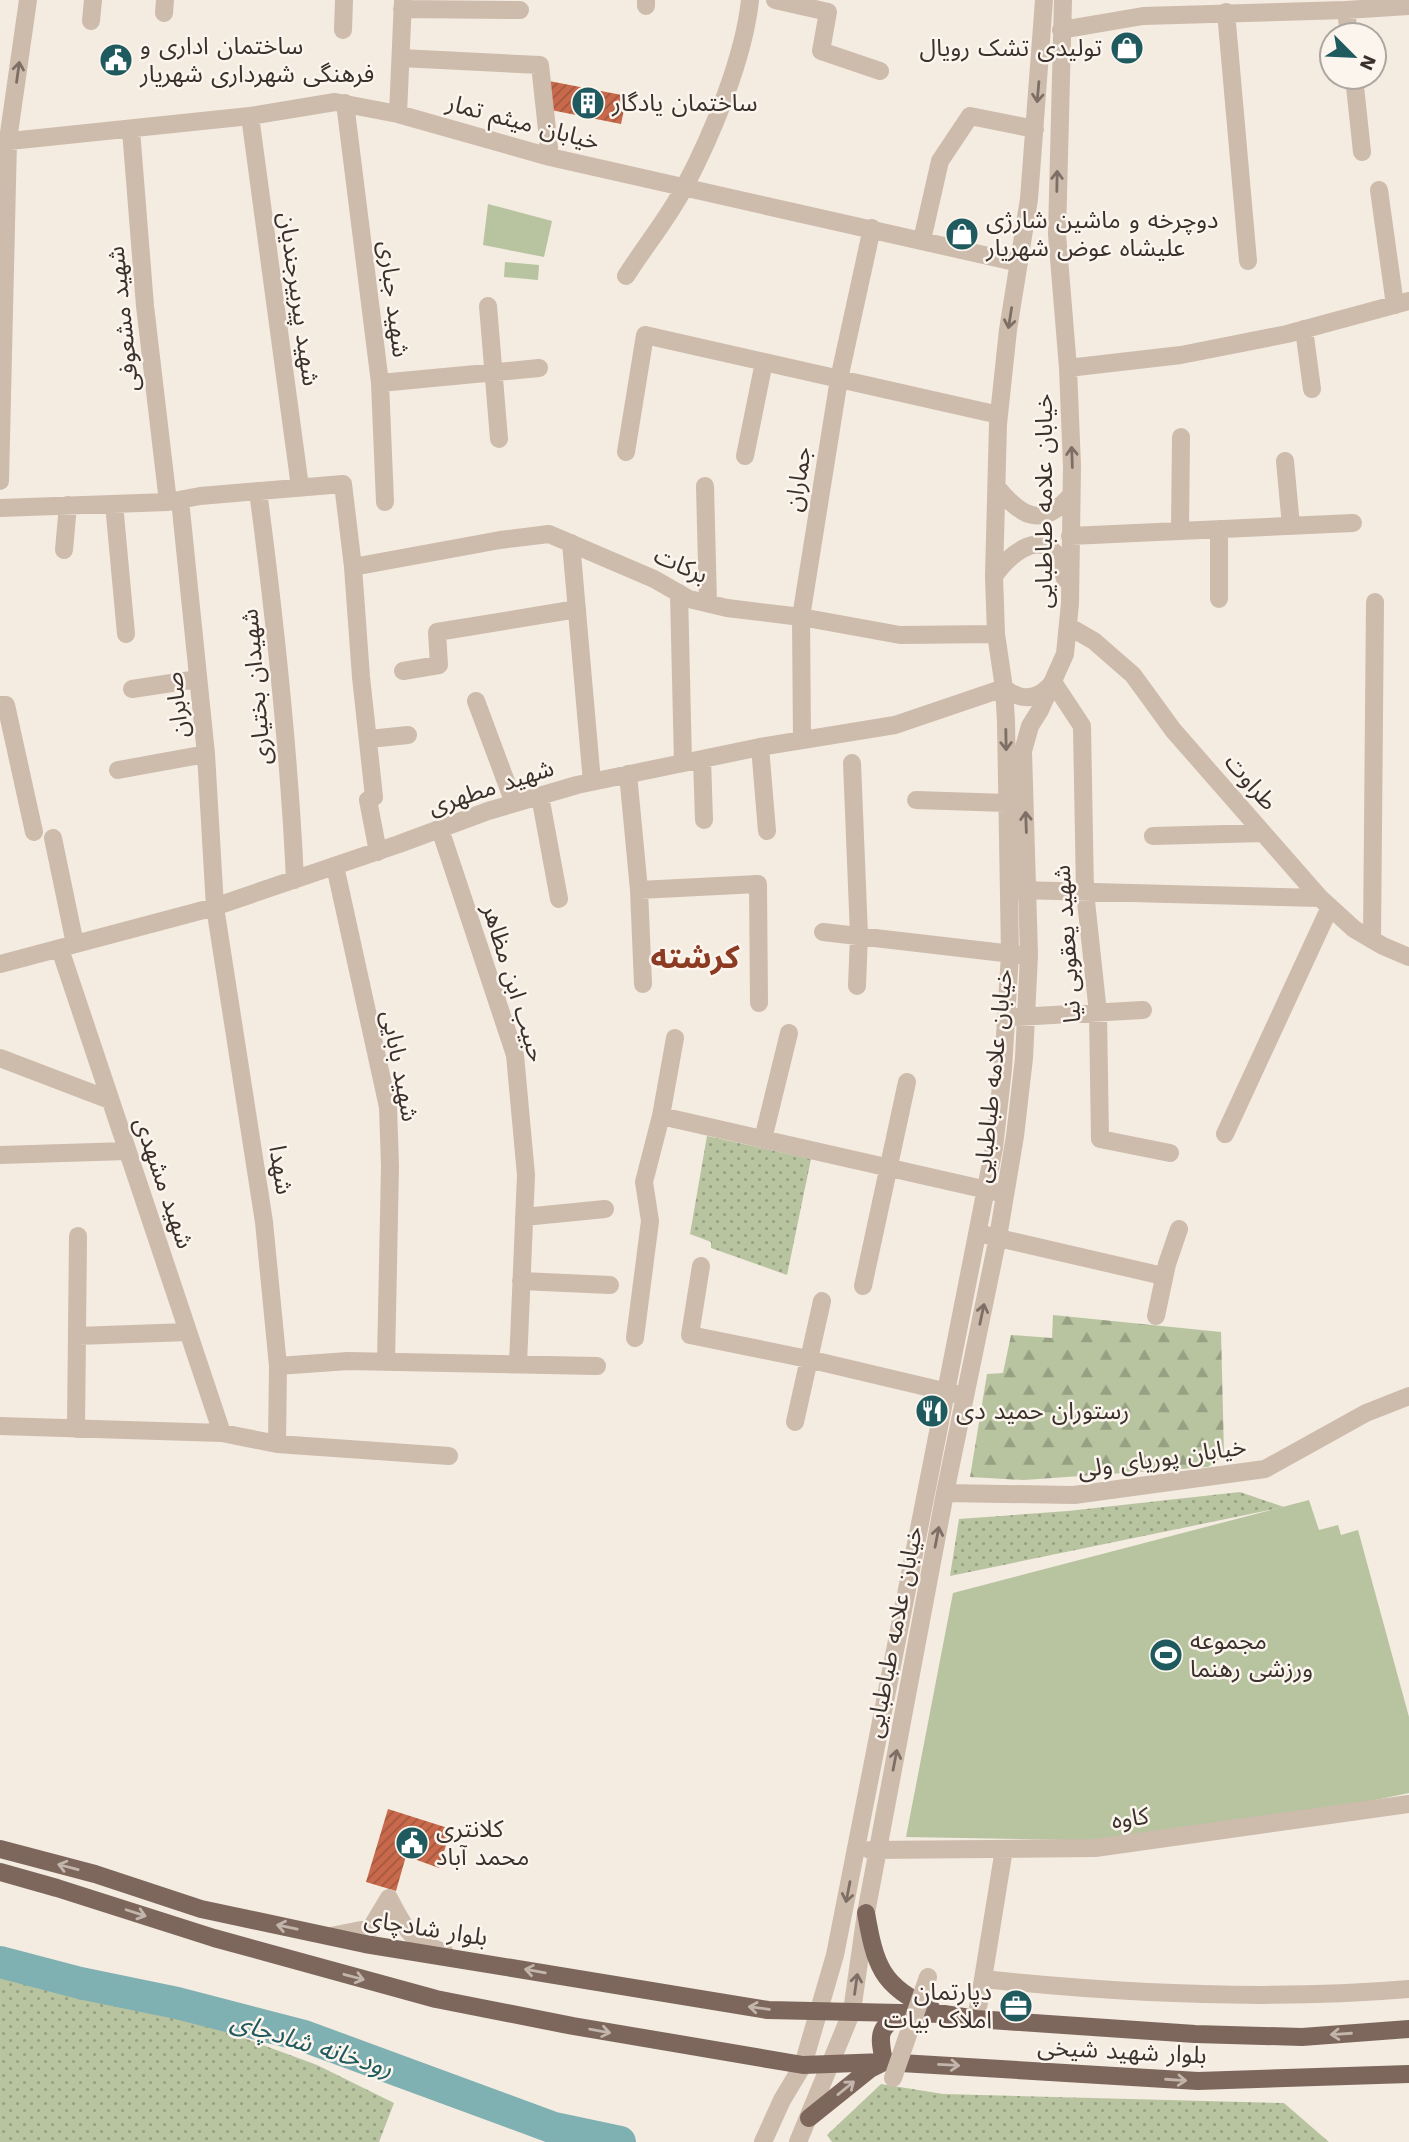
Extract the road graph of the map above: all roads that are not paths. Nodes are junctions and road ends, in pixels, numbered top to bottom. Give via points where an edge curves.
1 (28, 0) edge
2 (93, 0) edge
3 (344, 0) edge
4 (750, 0) edge
5 (775, 0) edge
6 (1044, 0) edge
7 (1063, 0) edge
8 (402, 4) edge
9 (1409, 6) edge
10 (520, 10) dead end
11 (1346, 10) junction
12 (1226, 12) junction
13 (91, 21) dead end
14 (1347, 21) edge
15 (343, 30) dead end
16 (1061, 30) junction
17 (401, 58) junction
18 (880, 71) dead end
19 (1355, 91) edge
20 (345, 103) junction
21 (398, 114) junction
22 (250, 116) junction
23 (1035, 129) junction
24 (131, 130) junction
25 (4, 141) edge
26 (1362, 152) dead end
27 (550, 157) junction
28 (685, 187) junction
29 (1379, 190) dead end
30 (872, 229) junction
31 (922, 240) junction
32 (1248, 261) dead end
33 (1019, 263) junction
34 (625, 275) dead end
35 (1402, 303) edge
36 (488, 306) dead end
37 (1304, 329) junction
38 (764, 362) junction
39 (539, 368) dead end
40 (1068, 368) junction
41 (495, 372) junction
42 (839, 379) junction
43 (380, 383) junction
44 (1312, 389) dead end
45 (999, 415) junction
46 (1181, 437) dead end
47 (499, 439) dead end
48 (626, 452) dead end
49 (745, 456) dead end
50 (1285, 461) dead end
51 (0, 481) edge
52 (705, 486) dead end
53 (300, 487) junction
54 (997, 487) junction
55 (258, 491) junction
56 (1071, 495) junction
57 (174, 501) junction
58 (385, 502) dead end
59 (114, 504) junction
60 (68, 505) junction
61 (0, 508) edge
62 (1353, 523) dead end
63 (1291, 526) junction
64 (1219, 529) junction
65 (1180, 531) junction
66 (1070, 536) junction
67 (571, 543) junction
68 (64, 550) dead end
69 (354, 567) junction
70 (994, 576) junction
71 (1070, 592) junction
72 (679, 593) junction
73 (1219, 599) dead end
74 (1375, 602) dead end
75 (708, 603) junction
76 (577, 609) junction
77 (801, 617) junction
78 (1068, 626) junction
79 (126, 634) dead end
80 (996, 634) junction
81 (403, 671) dead end
82 (198, 679) junction
83 (1053, 682) junction
84 (1004, 688) junction
85 (132, 689) dead end
86 (476, 701) dead end
87 (0, 705) edge
88 (408, 735) dead end
89 (369, 738) junction
90 (802, 740) junction
91 (760, 747) junction
92 (206, 754) junction
93 (702, 759) junction
94 (683, 763) junction
95 (852, 763) dead end
96 (118, 770) dead end
97 (628, 775) junction
98 (592, 782) junction
99 (540, 796) junction
100 (916, 800) dead end
101 (514, 803) junction
102 (1007, 803) junction
103 (704, 820) dead end
104 (440, 829) junction
105 (766, 831) dead end
106 (34, 832) dead end
107 (1264, 833) junction
108 (1153, 836) dead end
109 (52, 838) dead end
110 (378, 852) junction
111 (335, 866) junction
112 (295, 880) junction
113 (1009, 889) junction
114 (639, 890) junction
115 (1028, 890) junction
116 (1086, 892) junction
117 (559, 899) dead end
118 (1325, 902) junction
119 (215, 906) junction
120 (823, 932) dead end
121 (859, 935) junction
122 (1372, 940) junction
123 (67, 947) junction
124 (1010, 954) junction
125 (1029, 955) junction
126 (1409, 957) edge
127 (0, 964) edge
128 (643, 984) dead end
129 (857, 986) dead end
130 (759, 1003) dead end
131 (1143, 1010) dead end
132 (1098, 1013) junction
133 (1007, 1016) junction
134 (1027, 1017) junction
135 (789, 1033) dead end
136 (675, 1038) dead end
137 (0, 1058) edge
138 (907, 1082) dead end
139 (110, 1100) junction
140 (661, 1116) junction
141 (1225, 1134) dead end
142 (763, 1139) junction
143 (127, 1151) junction
144 (1170, 1153) dead end
145 (0, 1155) edge
146 (889, 1168) junction
147 (986, 1190) junction
148 (1006, 1195) junction
149 (605, 1209) dead end
150 (524, 1217) junction
151 (1179, 1229) dead end
152 (979, 1234) junction
153 (78, 1236) dead end
154 (998, 1237) junction
155 (701, 1266) dead end
156 (1163, 1276) junction
157 (522, 1281) junction
158 (610, 1285) dead end
159 (863, 1286) dead end
160 (821, 1301) dead end
161 (1156, 1316) dead end
162 (188, 1332) junction
163 (77, 1336) junction
164 (635, 1338) dead end
165 (808, 1359) junction
166 (386, 1362) junction
167 (518, 1364) junction
168 (278, 1366) junction
169 (597, 1366) dead end
170 (945, 1392) junction
171 (1409, 1395) edge
172 (965, 1396) junction
173 (795, 1422) dead end
174 (0, 1426) edge
175 (76, 1429) junction
176 (222, 1433) junction
177 (277, 1444) junction
178 (449, 1456) dead end
179 (945, 1493) junction
180 (1409, 1804) edge
181 (0, 1849) edge
182 (1004, 1849) junction
183 (856, 1850) junction
184 (878, 1850) junction
185 (0, 1872) edge
186 (866, 1913) junction
187 (331, 1936) junction
188 (455, 1957) junction
189 (928, 1977) dead end
190 (983, 1979) junction
191 (1409, 1989) edge
192 (820, 2010) junction
193 (852, 2011) junction
194 (900, 2014) junction
195 (944, 2014) junction
196 (976, 2019) junction
197 (1409, 2029) edge
198 (884, 2062) junction
199 (832, 2063) junction
200 (803, 2065) junction
201 (1409, 2074) edge
202 (893, 2078) dead end
203 (810, 2118) junction
204 (763, 2142) edge
205 (798, 2142) edge

25 -> 1 street
2 - 13 street
3 - 15 street
4 - 28 street via 734,71
5 - 18 street via 828,12 821,51
6 -> 23 street, خیابان علامه طباطبایی
7 - 16 street, خیابان علامه طباطبایی
8 - 10 street
8 - 17 street
9 - 11 street
11 - 12 street
11 - 14 street
12 - 16 street via 1143,16
12 - 32 street
40 -> 16 street, خیابان علامه طباطبایی via 1057,234
17 - 21 street
17 - 27 street via 541,65
19 - 26 street
20 - 21 street, خیابان میثم تمار
20 - 22 street, خیابان میثم تمار
20 - 43 street, شهید جباری
21 - 27 street, خیابان میثم تمار
22 - 24 street, خیابان میثم تمار
22 - 53 street, شهید پیربیرجندیان
23 - 31 street via 970,116 940,160
23 - 33 street, خیابان علامه طباطبایی
24 - 25 street, خیابان میثم تمار
24 - 57 street, شهید مشعوفی via 145,306
25 - 51 street
27 - 28 street, خیابان میثم تمار
28 - 30 street, خیابان میثم تمار
28 - 34 street
29 - 35 street
30 - 31 street, خیابان میثم تمار
30 - 42 street, جماران
31 - 33 street, خیابان میثم تمار
33 -> 45 street, خیابان علامه طباطبایی
35 - 37 street
36 - 41 street
37 - 40 street via 1181,355
37 - 44 street
38 - 42 street
38 - 48 street via 645,335
38 - 49 street
39 - 41 street
56 -> 40 street, خیابان علامه طباطبایی
41 - 43 street
41 - 47 street
42 - 45 street
42 - 77 street, جماران
43 - 58 street, شهید جباری
45 - 54 street, خیابان علامه طباطبایی
46 - 65 street
50 - 63 street
52 - 75 street
53 - 55 street
53 - 69 street via 344,484
54 - 56 street via 1011,504 1031,515 1052,513
54 - 70 street, خیابان علامه طباطبایی
55 - 57 street
55 - 112 street, شهیدان بختیاری via 275,620
56 - 66 street, خیابان علامه طباطبایی
57 - 59 street
57 - 82 street, صابران
59 - 60 street
59 - 79 street
60 - 61 street
60 - 68 street
62 - 63 street
63 - 64 street
64 - 65 street
64 - 73 street
65 - 66 street
66 - 71 street, خیابان علامه طباطبایی
67 - 69 street, برکات via 549,534
67 - 72 street, برکات
67 - 76 street
69 - 89 street
70 - 71 street via 1022,548 1039,545 1058,558
70 - 80 street, خیابان علامه طباطبایی
71 - 78 street, خیابان علامه طباطبایی
72 - 75 street, برکات
72 - 94 street
74 - 122 street
75 - 77 street, برکات
76 - 81 street via 438,632 439,666
76 - 98 street
77 - 80 street, برکات via 900,635
77 - 90 street, جماران
78 - 83 street, خیابان علامه طباطبایی via 1065,654
78 - 107 street, طراوت via 1094,641 1133,675 1173,730
80 - 84 street, خیابان علامه طباطبایی
82 - 85 street
82 - 92 street, صابران
83 - 84 street via 1036,697 1013,695
115 -> 83 street, خیابان علامه طباطبایی via 1023,751 1030,726
83 - 116 street, شهید یعقوبی نیا via 1082,726
84 - 90 street, شهید مطهری via 895,725
84 -> 102 street, خیابان علامه طباطبایی
86 - 101 street
87 - 106 street via 6,705
88 - 89 street
89 - 110 street via 374,797 368,800
90 - 91 street, شهید مطهری
91 - 93 street, شهید مطهری
91 - 105 street
92 - 96 street
92 - 119 street, صابران
93 - 94 street, شهید مطهری
93 - 103 street
94 - 97 street, شهید مطهری
95 - 121 street
97 - 98 street, شهید مطهری
97 - 114 street
98 - 99 street, شهید مطهری
99 - 101 street, شهید مطهری
99 - 117 street
100 - 102 street
101 - 104 street, شهید مطهری
102 - 113 street, خیابان علامه طباطبایی
104 - 110 street, شهید مطهری
104 - 150 street, حبیب ابن مظاهر via 515,1055 526,1175
107 - 108 street
107 - 118 street, طراوت
109 - 123 street, شهید مشهدی
110 - 111 street, شهید مطهری
111 - 112 street, شهید مطهری
111 - 166 street, شهید بابایی via 388,1107
112 - 119 street, شهید مطهری
113 - 115 street
113 - 124 street, خیابان علامه طباطبایی
114 - 128 street
114 - 130 street via 758,884
115 - 116 street
115 - 125 street, خیابان علامه طباطبایی
116 - 118 street
116 - 132 street, شهید یعقوبی نیا
118 - 122 street, طراوت
118 - 141 street
119 - 123 street, شهید مطهری
119 - 168 street, شهدا via 264,1222
120 - 121 street
121 - 124 street
121 - 129 street
122 - 126 street, طراوت
123 - 127 street, شهید مطهری
123 - 139 street, شهید مشهدی
124 - 125 street
124 - 133 street, خیابان علامه طباطبایی
125 - 134 street, خیابان علامه طباطبایی
131 - 132 street
132 - 134 street
132 - 144 street, شهید یعقوبی نیا via 1100,1139
133 - 134 street
133 - 147 street, خیابان علامه طباطبایی
134 - 148 street, خیابان علامه طباطبایی
135 - 142 street
136 - 140 street
137 - 139 street
138 - 146 street
139 - 143 street, شهید مشهدی
140 - 142 street
140 - 164 street via 644,1182 650,1221
142 - 146 street
143 - 145 street
143 - 162 street, شهید مشهدی
146 - 147 street
146 - 159 street
147 - 148 street
147 - 152 street, خیابان علامه طباطبایی
148 - 154 street, خیابان علامه طباطبایی
149 - 150 street
150 - 157 street, حبیب ابن مظاهر
151 - 156 street
152 - 154 street
152 - 170 street, خیابان علامه طباطبایی
153 - 163 street
154 - 156 street
172 -> 154 street, خیابان علامه طباطبایی
155 - 165 street via 690,1335
156 - 161 street
157 - 158 street
157 - 167 street, حبیب ابن مظاهر
160 - 165 street
162 - 163 street
162 - 176 street, شهید مشهدی
163 - 175 street
165 - 170 street
165 - 173 street
166 - 167 street
166 - 168 street
167 - 169 street
168 - 177 street, شهدا
170 - 172 street
170 - 183 street, خیابان علامه طباطبایی
171 - 179 street, خیابان پوریای ولی via 1366,1413 1265,1469 1074,1495
172 - 179 street, خیابان علامه طباطبایی
174 - 175 street
175 - 176 street
176 - 177 street
177 - 178 street
184 -> 179 street, خیابان علامه طباطبایی
180 - 182 street, کاوه via 1095,1848
187 -> 181 main road, بلوار شادچای via 201,1909
182 - 184 street, کاوه
182 - 190 street
183 - 184 street, کاوه
183 -> 192 street, خیابان علامه طباطبایی
184 - 186 street, خیابان علامه طباطبایی
185 -> 200 main road via 214,1938 436,1999
193 -> 186 street, خیابان علامه طباطبایی
186 - 195 main road via 873,1952 882,1971 896,1989
187 - 188 main road, بلوار شادچای
187 - 188 street via 371,1928 389,1898 412,1936
192 -> 188 main road, بلوار شادچای via 768,2010
189 - 202 street, bridge
190 - 191 street via 1194,1996
190 - 196 street
192 - 193 main road, بلوار شادچای
192 - 200 street, خیابان علامه طباطبایی
193 - 194 main road, بلوار شهید شیخی
193 - 199 street, خیابان علامه طباطبایی
194 - 195 main road, بلوار شهید شیخی
194 - 198 main road via 885,2024 879,2038
195 - 196 main road, بلوار شهید شیخی
197 -> 196 main road, بلوار شهید شیخی via 1302,2037
198 - 199 main road, بلوار شهید شیخی
198 -> 201 main road, بلوار شهید شیخی via 1198,2081
203 -> 198 main road
199 - 200 main road
199 - 203 street, خیابان علامه طباطبایی
200 - 204 street, خیابان علامه طباطبایی
203 - 205 street, خیابان علامه طباطبایی

